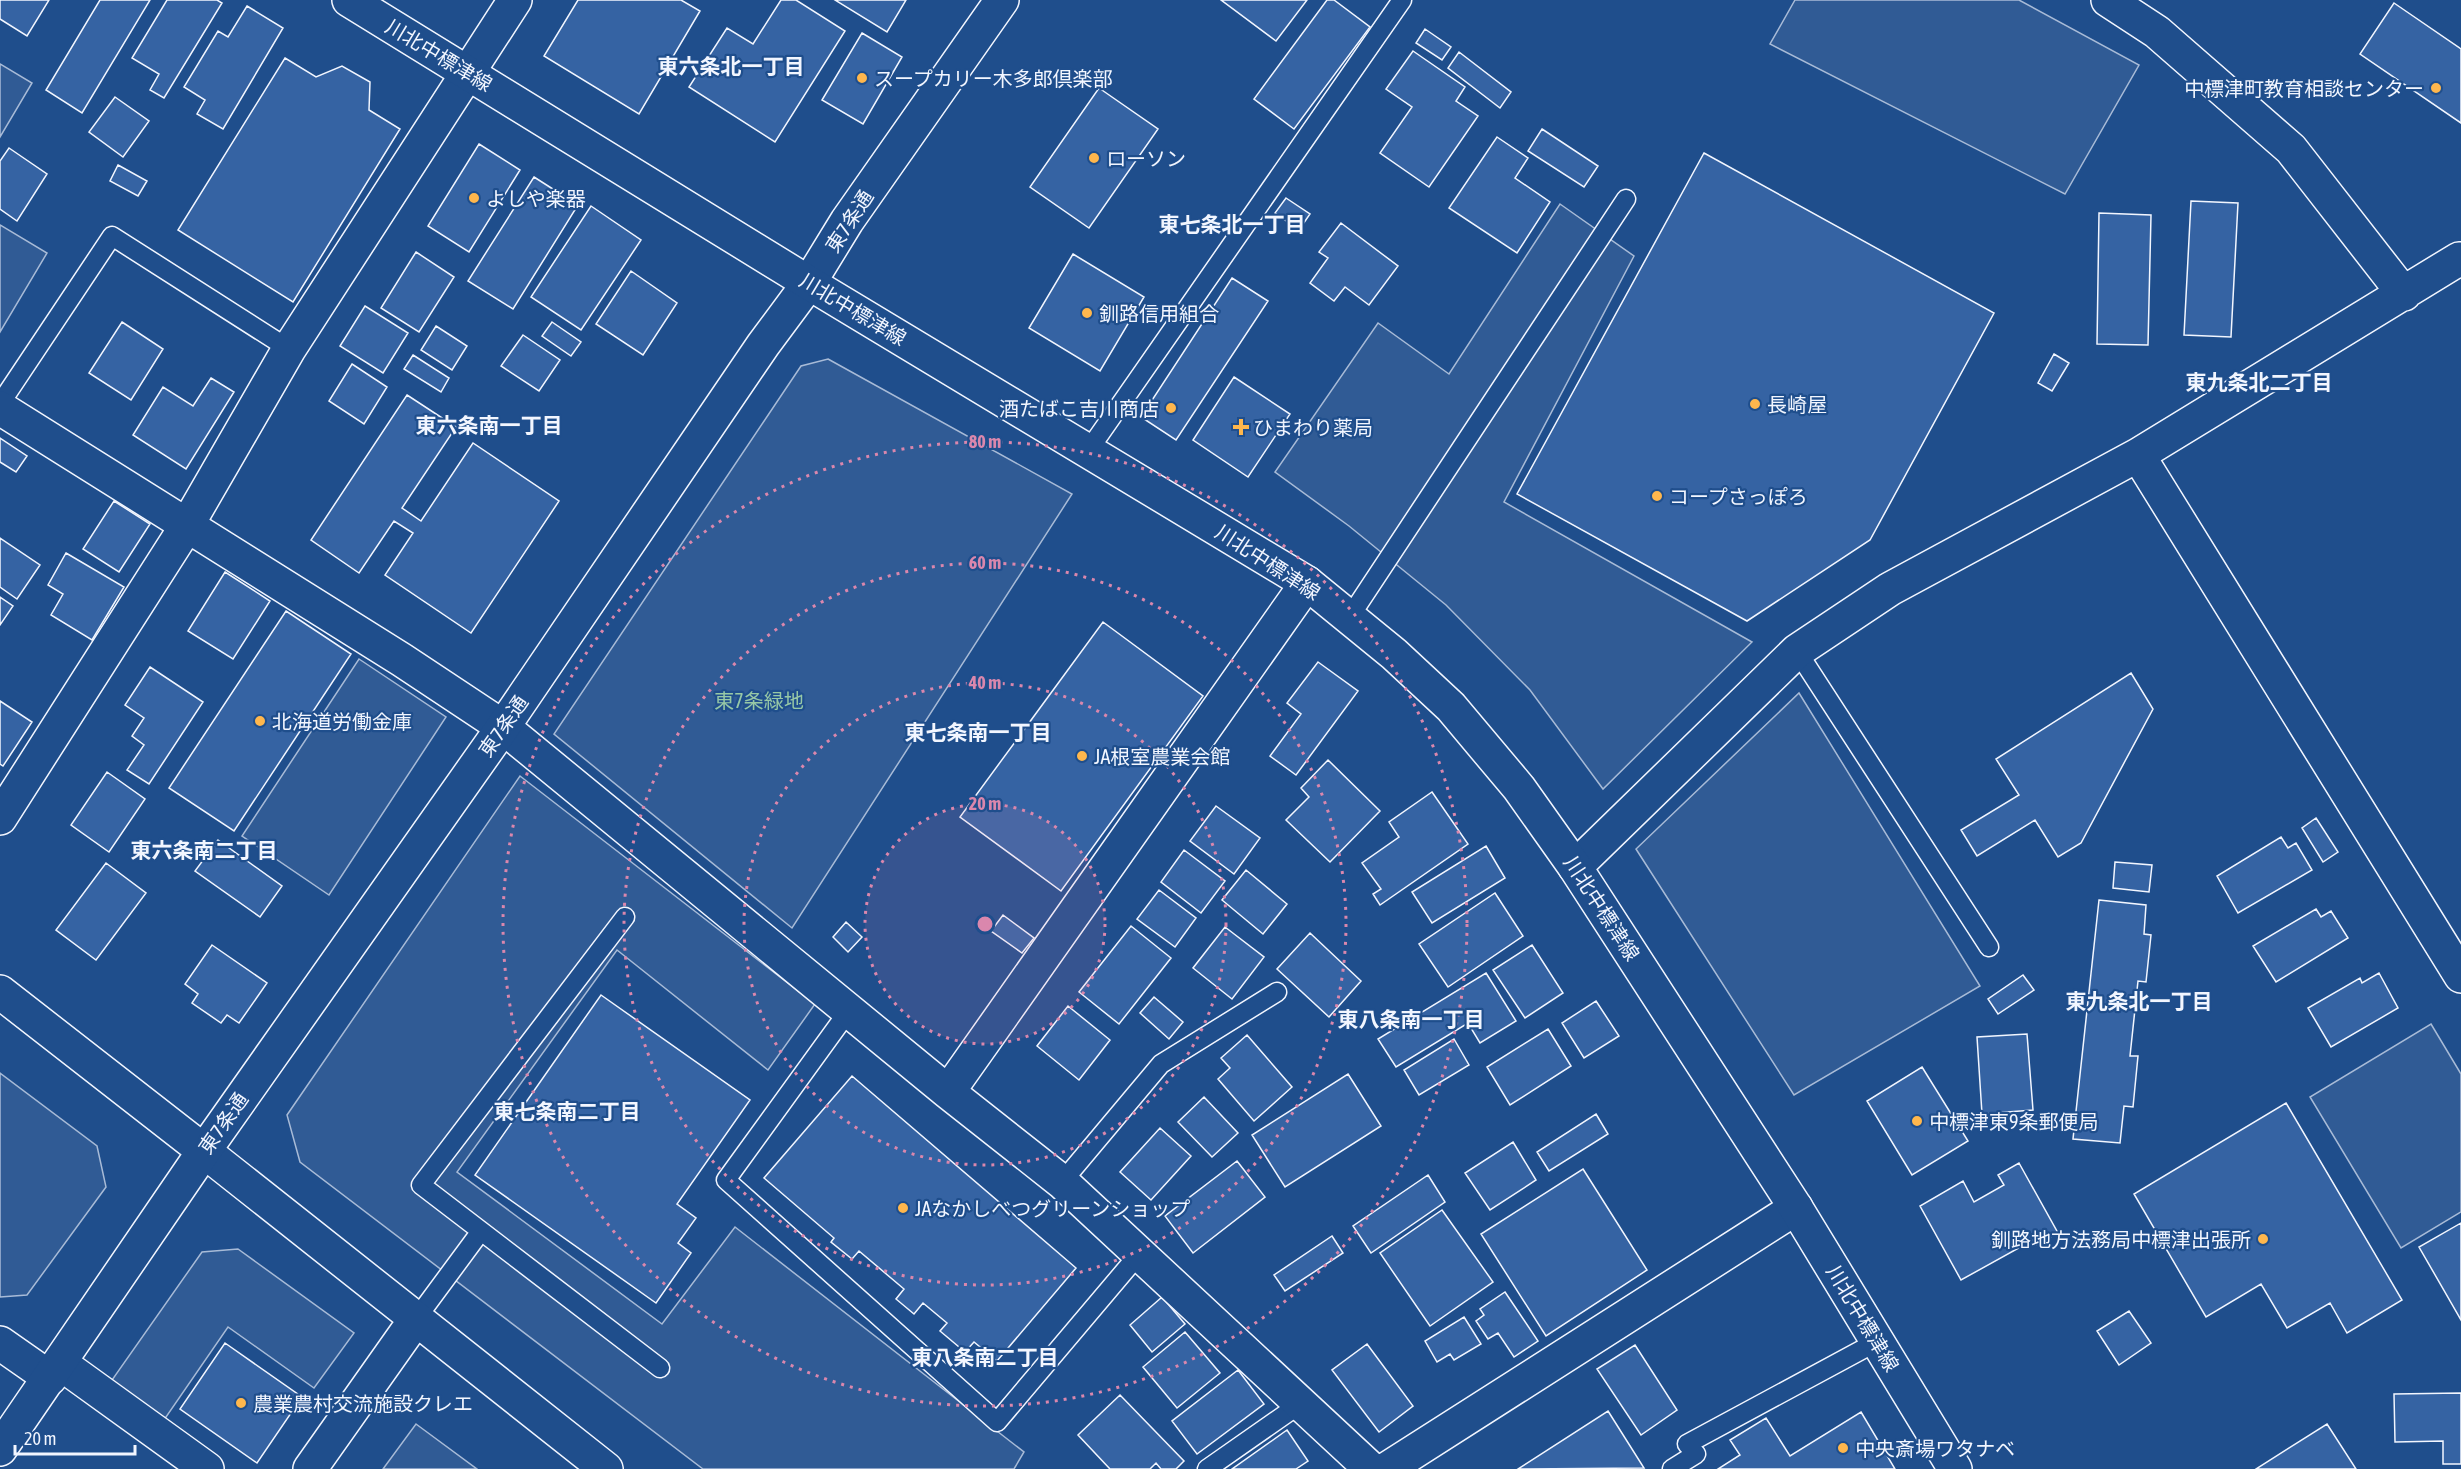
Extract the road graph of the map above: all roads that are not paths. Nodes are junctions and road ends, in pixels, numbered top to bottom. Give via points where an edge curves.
1 (349, 0) edge
2 (515, 0) edge
3 (1002, 0) edge
4 (1402, 0) edge
5 (2109, 0) edge
6 (467, 72) junction
7 (1626, 199) dead end
8 (2461, 261) edge
9 (809, 283) junction
10 (2404, 294) junction
11 (289, 349) junction
12 (0, 406) edge
13 (1088, 451) junction
14 (2138, 454) junction
15 (186, 527) junction
16 (1306, 583) junction
17 (1349, 618) junction
18 (1797, 651) junction
19 (503, 727) junction
20 (0, 818) edge
21 (1575, 867) junction
22 (625, 917) dead end
23 (1989, 947) dead end
24 (2461, 976) edge
25 (0, 992) edge
26 (1277, 992) dead end
27 (850, 1009) junction
28 (948, 1092) junction
29 (204, 1151) junction
30 (1062, 1182) junction
31 (1796, 1208) junction
32 (481, 1231) junction
33 (1139, 1254) junction
34 (416, 1319) junction
35 (1878, 1341) junction
36 (0, 1343) edge
37 (660, 1368) dead end
38 (55, 1370) junction
39 (1300, 1404) junction
40 (0, 1449) edge
41 (207, 1469) edge
42 (310, 1469) edge
43 (606, 1469) edge
44 (1207, 1469) edge
45 (1371, 1469) edge
46 (1387, 1469) edge
47 (1672, 1469) edge
48 (1955, 1469) edge

1 - 6 street, 川北中標津線
2 - 6 street
3 - 9 street, 東7条通 via 847,221
4 - 13 lane
5 - 10 street via 2157,32 2290,149
6 - 9 street, 川北中標津線
6 - 11 street
7 - 17 lane
8 - 10 street
9 - 13 street, 川北中標津線
9 - 19 street, 東7条通
10 - 14 street
11 - 12 lane via 112,236
11 - 15 street
12 - 15 street
13 - 16 street, 川北中標津線
14 - 18 street via 1890,589
14 - 24 street
15 - 19 street
15 - 20 street
16 - 17 street, 川北中標津線
16 - 28 street
17 - 21 street, 川北中標津線 via 1451,707 1519,788
18 - 21 street
18 - 23 lane
19 - 27 street
19 - 29 street, 東7条通
21 - 31 street, 川北中標津線
22 - 32 lane via 421,1185
25 - 29 street
26 - 30 lane via 1161,1064
27 - 28 street
27 - 33 lane via 726,1180 997,1422
28 - 30 street
29 - 34 street
29 - 38 street, 東7条通
30 - 33 street
31 - 35 street, 川北中標津線
31 - 46 street
32 - 34 lane
32 - 37 lane
33 - 39 street
34 - 42 street
34 - 43 street
35 - 47 lane via 1687,1444 1696,1454
35 - 48 street, 川北中標津線
36 - 38 street
38 - 40 street, 東7条通
38 - 41 street
39 - 44 lane
39 - 45 street

